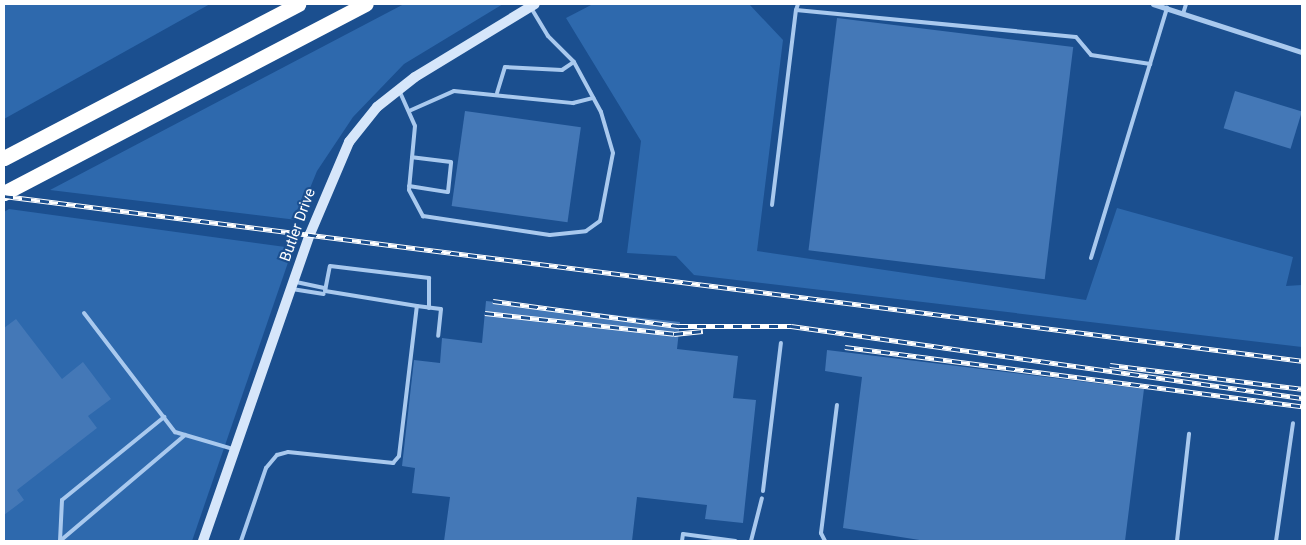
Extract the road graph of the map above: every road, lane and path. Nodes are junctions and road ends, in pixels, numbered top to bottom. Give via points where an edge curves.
1 (298, 4) edge
2 (366, 4) edge
3 (798, 4) edge
4 (1153, 4) edge
5 (1186, 4) edge
6 (532, 5) edge
7 (1167, 8) junction
8 (796, 10) junction
9 (1183, 14) junction
10 (1302, 52) edge
11 (574, 62) junction
12 (1150, 64) junction
13 (399, 90) junction
14 (497, 94) junction
15 (593, 98) junction
16 (409, 112) junction
17 (8, 156) edge
18 (412, 157) junction
19 (409, 186) junction
20 (4, 193) edge
21 (772, 205) dead end
22 (1091, 258) dead end
23 (292, 285) junction
24 (325, 291) junction
25 (417, 306) junction
26 (429, 308) junction
27 (84, 313) dead end
28 (438, 336) dead end
29 (782, 343) dead end
30 (836, 405) dead end
31 (164, 417) junction
32 (1293, 422) dead end
33 (1188, 434) dead end
34 (184, 435) junction
35 (235, 450) junction
36 (763, 491) dead end
37 (762, 498) dead end
38 (204, 541) edge
39 (241, 541) edge
40 (682, 541) edge
41 (736, 541) edge
42 (751, 541) edge
43 (825, 541) edge
44 (1177, 541) edge
45 (1276, 541) edge

1 - 17 highway
2 - 20 highway
3 - 8 lane
4 - 7 street
5 - 9 lane
6 - 11 lane via 548,36
6 - 13 street, Butler Drive
7 - 9 street
7 - 12 lane
8 - 12 lane via 1076,37 1090,55
8 - 21 lane
9 - 10 street
11 - 14 lane via 562,70 505,67
11 - 15 lane
12 - 22 lane
13 - 16 lane
13 - 23 street, Butler Drive via 377,107 349,142
14 - 15 lane via 574,103
14 - 16 lane via 454,91
15 - 19 lane via 612,153 600,221 586,231 550,235 424,216
16 - 18 lane via 415,126
18 - 19 lane
18 - 19 lane via 451,162 448,192
23 - 24 lane
23 - 24 lane
23 - 35 street, Butler Drive
24 - 25 lane
24 - 26 lane via 330,266 429,278
25 - 26 lane
25 - 39 lane via 399,456 393,463 288,452 277,455 266,468
26 - 28 lane via 442,311
27 - 31 lane
29 - 36 lane
30 - 43 lane via 821,533
31 - 34 lane via 175,432
31 - 34 lane via 62,500 60,541
32 - 45 lane
33 - 44 lane
34 - 35 lane
35 - 38 street, Butler Drive
37 - 42 lane
40 - 41 lane via 683,534

